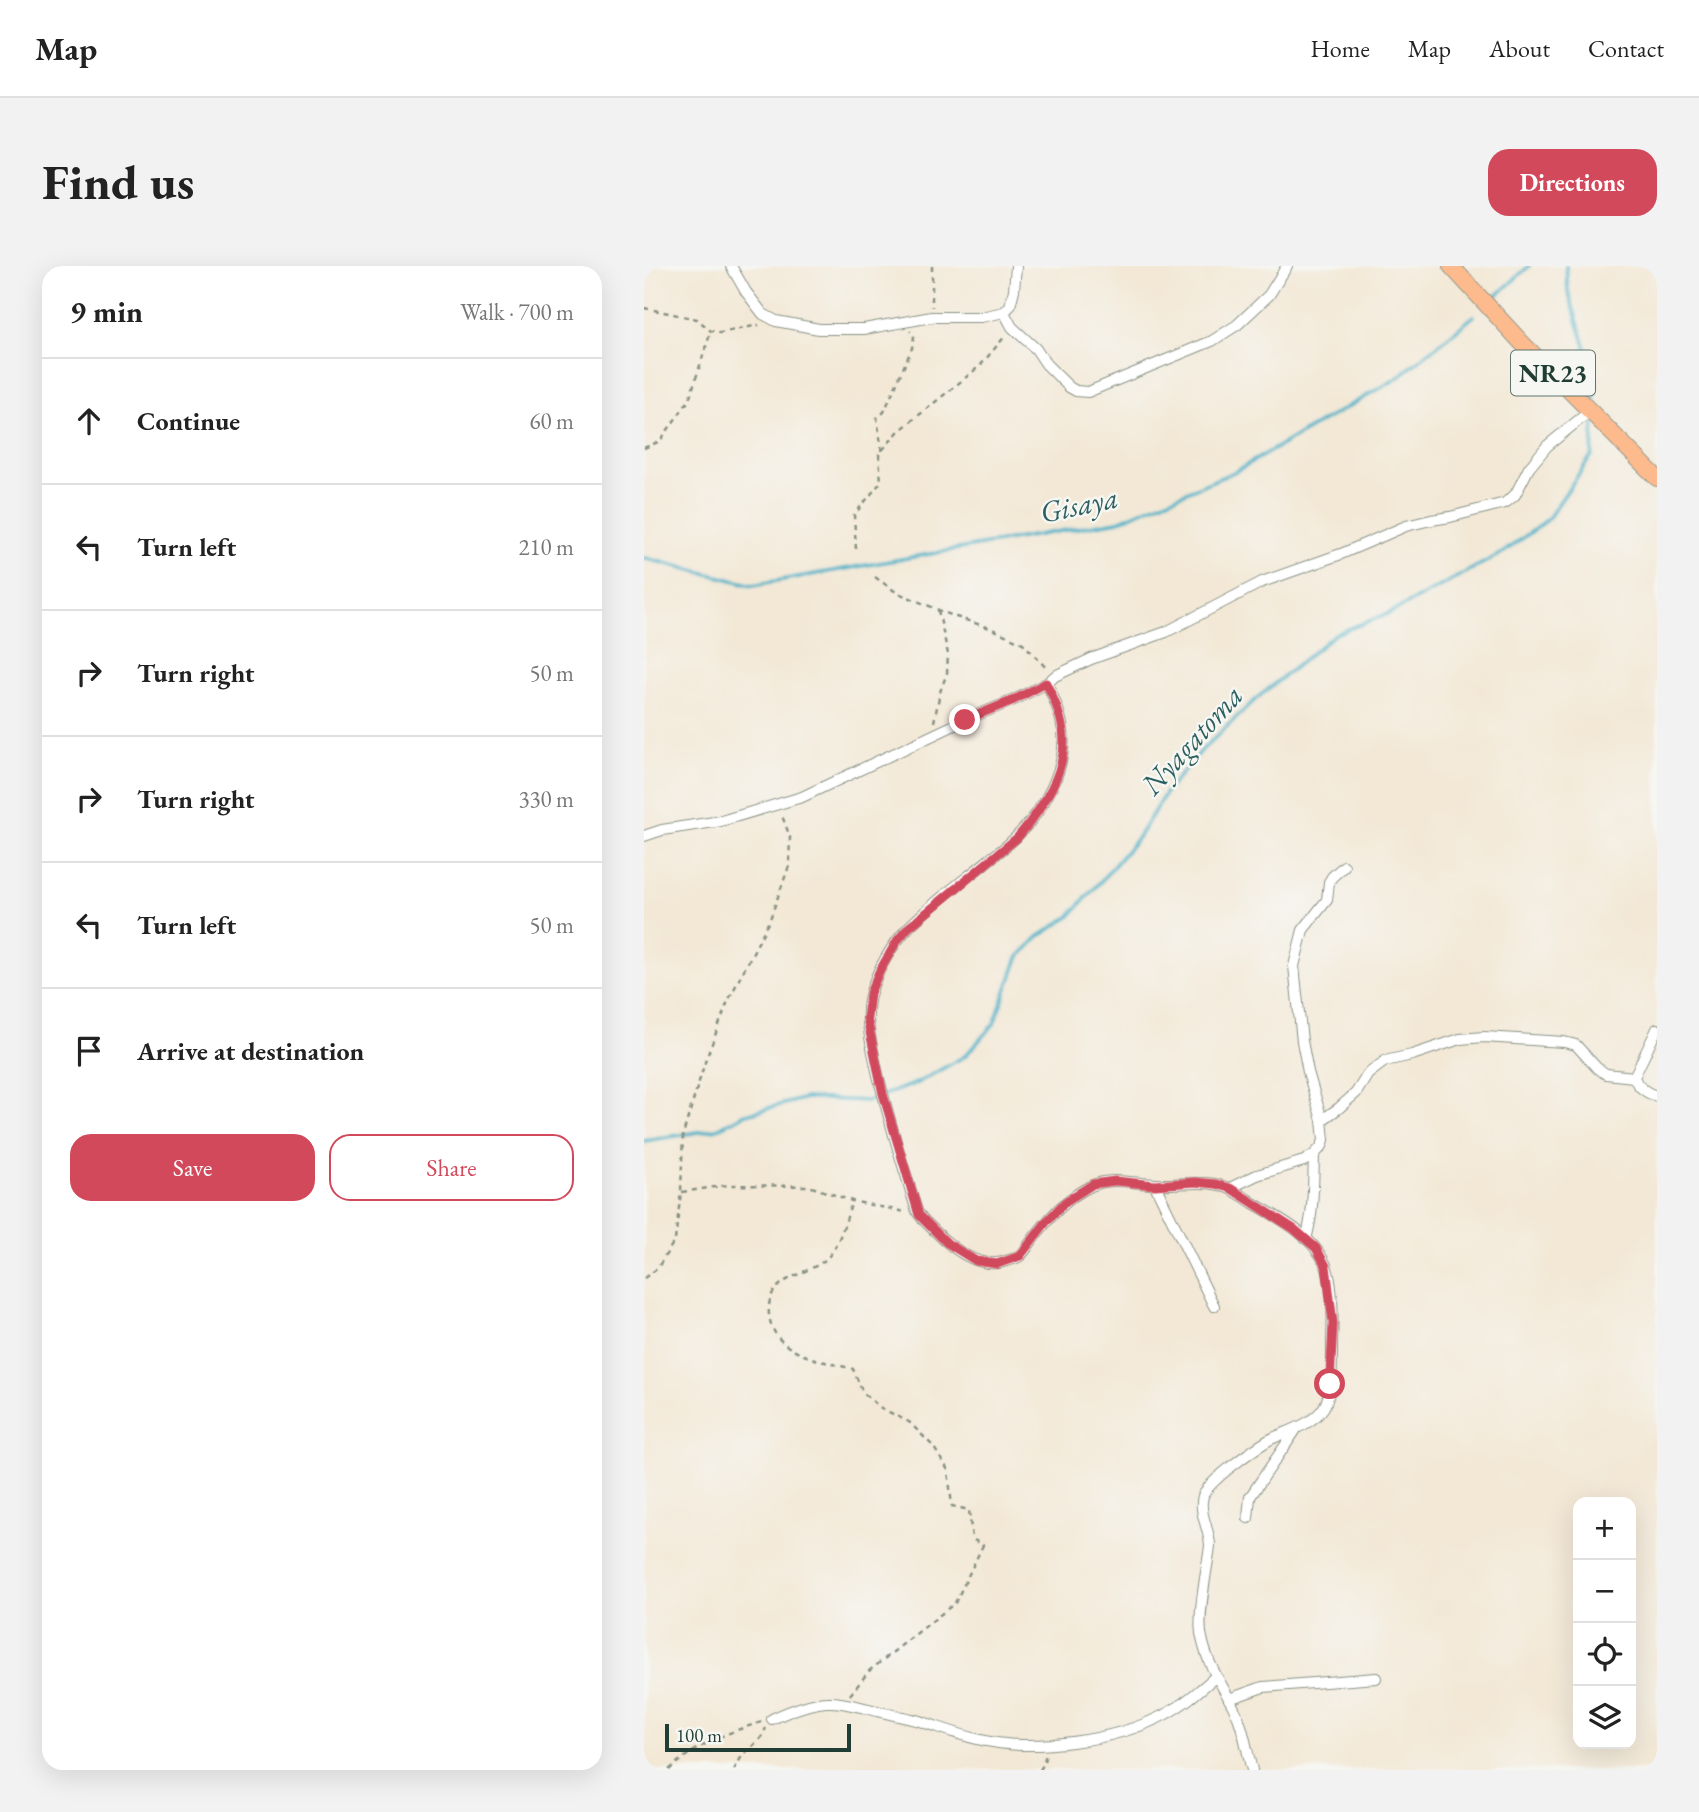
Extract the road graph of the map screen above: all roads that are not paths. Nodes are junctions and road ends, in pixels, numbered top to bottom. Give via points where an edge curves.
1 (731, 266) edge
2 (1016, 266) edge
3 (1287, 266) edge
4 (1451, 266) edge
5 (1004, 312) junction
6 (1590, 411) junction
7 (1657, 478) edge
8 (1051, 680) junction
9 (644, 836) edge
10 (1343, 866) dead end
11 (1657, 1029) edge
12 (1634, 1077) junction
13 (1657, 1096) edge
14 (1322, 1120) junction
15 (1314, 1155) junction
16 (1155, 1185) junction
17 (1230, 1188) junction
18 (1306, 1239) junction
19 (1213, 1306) dead end
20 (1296, 1429) junction
21 (1248, 1518) dead end
22 (1215, 1677) junction
23 (1376, 1678) dead end
24 (1229, 1699) junction
25 (772, 1719) road end
26 (1252, 1770) edge

1 - 5 street via 763,314 819,329 864,329 932,317
2 - 5 street via 1010,306
3 - 5 street via 1269,295 1212,341 1088,392 1069,387
4 - 6 main road, NR23
6 - 7 main road, NR23
6 - 8 street via 1541,453 1505,503 1406,526 1262,582 1166,632 1091,659
8 - 9 street via 802,797 721,821
8 - 16 street via 1063,732 1058,774 1017,838 897,941 870,993 867,1018 874,1056 919,1215 947,1243 976,1261 997,1264 1020,1256 1065,1202 1093,1184
10 - 14 street via 1329,882 1327,900 1303,930 1294,966 1302,1041
11 - 12 street
12 - 13 street via 1647,1093
12 - 14 street via 1606,1074 1576,1045 1564,1042 1460,1039 1385,1062
14 - 15 street via 1324,1140
15 - 17 street
15 - 18 street
16 - 17 street via 1195,1182
16 - 19 street
17 - 18 street
18 - 20 street via 1326,1266 1333,1323 1330,1384 1323,1409
20 - 21 street via 1250,1497
20 - 22 street via 1256,1449 1204,1493 1202,1508 1210,1546 1200,1629
22 - 24 street
22 - 25 street via 1185,1702 1141,1725 1048,1744 1015,1746 976,1739 843,1703 791,1710
23 - 24 street via 1263,1687
24 - 26 street via 1246,1737

